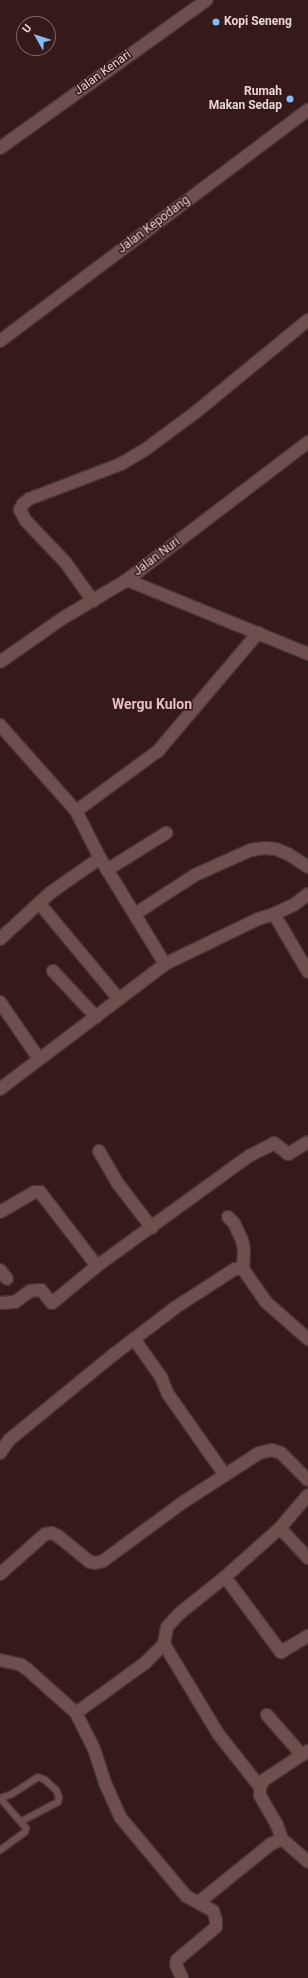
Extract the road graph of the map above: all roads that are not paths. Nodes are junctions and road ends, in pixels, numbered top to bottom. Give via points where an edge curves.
1 (207, 0) edge
2 (308, 110) edge
3 (0, 148) edge
4 (308, 320) edge
5 (0, 341) edge
6 (308, 442) edge
7 (127, 580) junction
8 (93, 601) junction
9 (258, 633) junction
10 (308, 654) edge
11 (0, 662) edge
12 (0, 725) edge
13 (76, 811) junction
14 (166, 833) dead end
15 (100, 858) junction
16 (308, 867) edge
17 (107, 870) junction
18 (308, 894) edge
19 (39, 903) junction
20 (135, 914) junction
21 (274, 914) junction
22 (0, 939) edge
23 (165, 964) junction
24 (53, 971) dead end
25 (308, 972) edge
26 (119, 999) junction
27 (0, 1002) edge
28 (96, 1016) junction
29 (39, 1059) junction
30 (0, 1089) edge
31 (308, 1142) edge
32 (99, 1151) dead end
33 (0, 1212) edge
34 (228, 1217) dead end
35 (152, 1228) junction
36 (97, 1266) junction
37 (243, 1269) junction
38 (0, 1303) edge
39 (134, 1339) junction
40 (308, 1339) edge
41 (0, 1453) edge
42 (225, 1475) junction
43 (308, 1480) edge
44 (308, 1495) edge
45 (280, 1528) junction
46 (308, 1558) edge
47 (0, 1574) edge
48 (225, 1577) junction
49 (308, 1636) edge
50 (164, 1644) junction
51 (0, 1660) edge
52 (76, 1713) junction
53 (267, 1715) dead end
54 (305, 1753) edge
55 (260, 1787) junction
56 (0, 1798) edge
57 (22, 1822) junction
58 (282, 1839) junction
59 (0, 1850) edge
60 (308, 1862) edge
61 (198, 1902) junction
62 (182, 1978) edge

1 - 3 street, Jalan Kenari
2 - 5 street, Jalan Kepodang
4 - 8 street via 196,412 146,449 120,464 29,499 23,504 20,510 26,520 66,563
6 - 7 street, Jalan Nuri
7 - 8 street, Jalan Nuri
7 - 9 street
8 - 11 street, Jalan Nuri via 63,618
9 - 10 street
9 - 13 street via 158,752
12 - 13 street
13 - 15 street
14 - 17 street
15 - 17 street
15 - 19 street
16 - 20 street via 276,849 251,850 195,875
17 - 20 street
18 - 21 street
19 - 22 street
19 - 26 street
20 - 23 street
21 - 23 street via 258,919
21 - 25 street
23 - 26 street
24 - 28 street
26 - 28 street
27 - 29 street
28 - 29 street
29 - 30 street
31 - 35 street via 288,1154 274,1143 249,1156
32 - 35 street via 119,1185
33 - 36 street via 29,1194 40,1192
34 - 37 street via 234,1223 242,1240
35 - 36 street
36 - 38 street via 52,1303 41,1290 30,1291 15,1302
37 - 39 street via 235,1269 176,1307
37 - 40 street via 266,1302
39 - 41 street via 9,1440
39 - 42 street via 161,1377 168,1394
42 - 43 street via 259,1453 272,1450 281,1453
42 - 47 street via 103,1561 90,1562 52,1533 45,1534
44 - 45 street
45 - 46 street
45 - 48 street
48 - 49 street via 281,1652
48 - 50 street via 180,1613 167,1627
50 - 52 street via 145,1663
50 - 55 street via 219,1735
51 - 52 street via 27,1669
52 - 61 street via 94,1749 120,1818 186,1896
53 - 54 street
54 - 55 street via 264,1780
55 - 58 street via 260,1795
56 - 57 lane
56 - 57 lane via 12,1794 38,1777 56,1790 58,1802
57 - 59 lane via 26,1828 25,1832
58 - 60 street
58 - 61 street via 271,1844
61 - 62 street via 213,1911 216,1927 177,1960 176,1964

